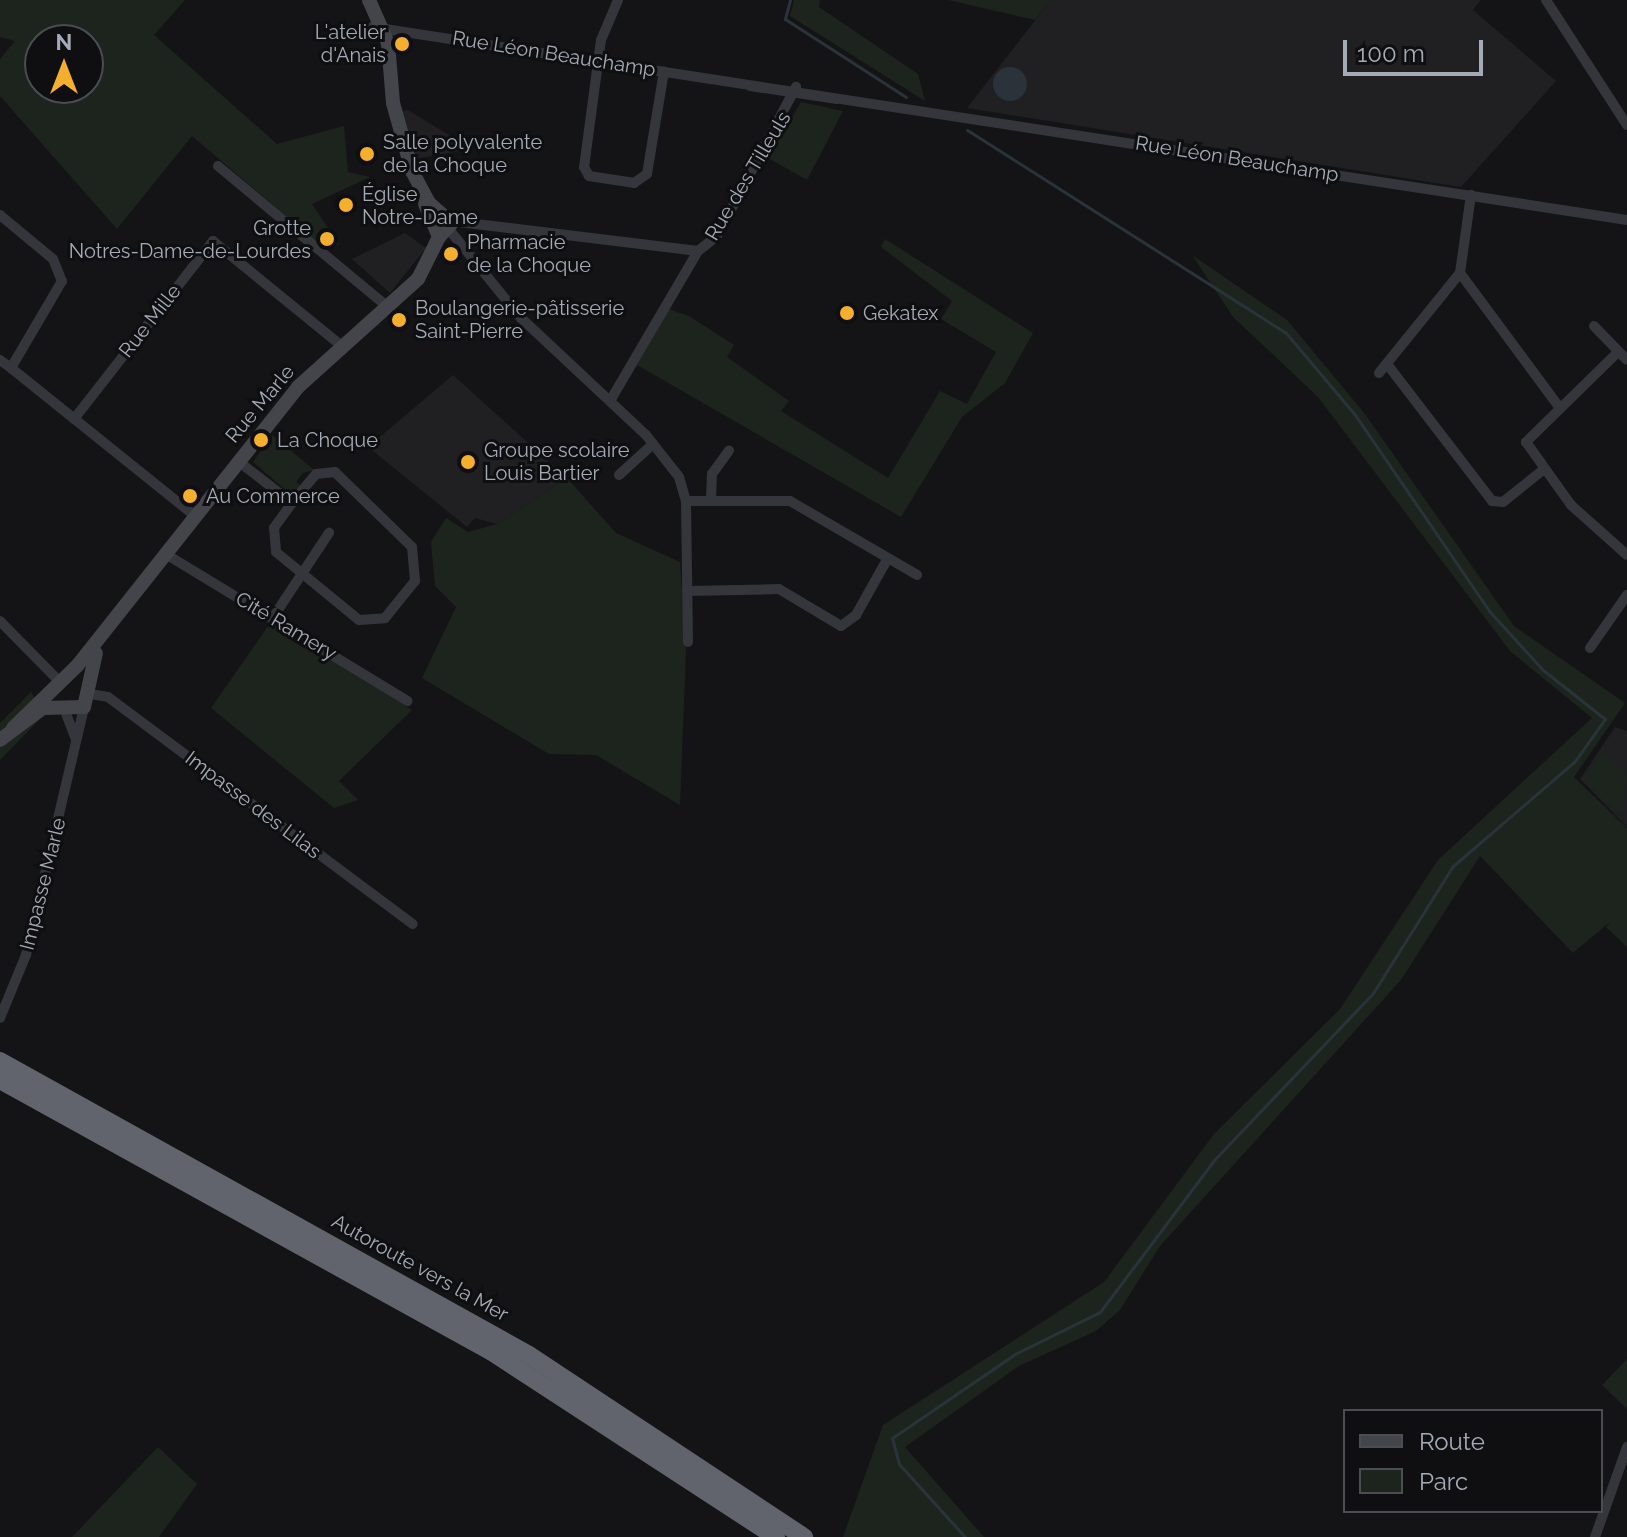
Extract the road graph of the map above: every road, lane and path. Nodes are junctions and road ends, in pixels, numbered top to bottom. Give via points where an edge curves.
1 (618, 0) edge
2 (1546, 0) edge
3 (364, 1) edge
4 (377, 28) junction
5 (599, 61) junction
6 (664, 71) junction
7 (794, 92) junction
8 (1627, 125) edge
9 (218, 166) dead end
10 (1471, 195) junction
11 (0, 215) edge
12 (1627, 220) edge
13 (442, 226) junction
14 (698, 251) junction
15 (1460, 273) junction
16 (390, 309) junction
17 (1594, 326) dead end
18 (343, 347) junction
19 (1618, 352) junction
20 (0, 360) edge
21 (1627, 360) edge
22 (11, 368) junction
23 (610, 401) junction
24 (1559, 407) junction
25 (74, 419) junction
26 (653, 444) junction
27 (729, 451) dead end
28 (238, 461) junction
29 (1543, 470) junction
30 (619, 475) dead end
31 (686, 501) junction
32 (711, 501) junction
33 (292, 503) junction
34 (194, 515) junction
35 (329, 533) dead end
36 (164, 553) junction
37 (1627, 555) edge
38 (888, 558) junction
39 (917, 575) dead end
40 (305, 576) junction
41 (687, 591) junction
42 (1627, 595) edge
43 (119, 609) junction
44 (274, 616) junction
45 (0, 621) edge
46 (688, 642) dead end
47 (1590, 648) dead end
48 (59, 680) junction
49 (87, 695) junction
50 (407, 701) dead end
51 (63, 710) junction
52 (13, 728) junction
53 (0, 740) edge
54 (76, 745) junction
55 (413, 924) dead end
56 (0, 1018) edge
57 (0, 1061) edge
58 (0, 1080) edge
59 (1627, 1447) edge
60 (776, 1537) edge
61 (804, 1537) edge
62 (1595, 1537) edge

1 - 5 street
2 - 8 street
3 - 4 main road
4 - 5 street, Rue Léon Beauchamp
4 - 13 main road via 404,148 418,186
5 - 6 street, Rue Léon Beauchamp
5 - 6 street via 584,167 589,176 634,183 647,174
6 - 7 street, Rue Léon Beauchamp
7 - 10 street, Rue Léon Beauchamp
7 - 14 street, Rue des Tilleuls via 717,236
9 - 16 street
10 - 12 street, Rue Léon Beauchamp
10 - 15 street
11 - 22 street via 53,259 62,281
13 - 14 street, Rue des Tilleuls
13 - 16 main road, Rue Marle via 425,271
13 - 23 street via 521,318
14 - 23 street
15 - 24 street
15 - 29 street via 1383,368 1492,501 1503,502
16 - 18 main road, Rue Marle
17 - 19 street
18 - 25 street, Rue Mille via 213,241
18 - 28 main road, Rue Marle via 298,387
19 - 21 street
19 - 24 street
20 - 22 street
22 - 25 street
23 - 26 street
24 - 29 street via 1527,438
25 - 34 street
26 - 30 street
26 - 31 street via 679,477
27 - 32 street via 712,474
28 - 33 street
28 - 34 main road, Rue Marle
29 - 37 street
31 - 32 street
31 - 41 street
32 - 38 street via 790,501
33 - 40 street via 274,528 275,549
33 - 40 street via 316,474 335,472 415,553 414,584 372,623
34 - 36 main road, Rue Marle
35 - 40 street
36 - 43 main road, Rue Marle
36 - 44 street, Cité Ramery
38 - 39 street
38 - 41 street via 856,615 841,626 779,589
40 - 44 street
41 - 46 street
42 - 47 street
43 - 48 main road, Rue Marle
43 - 49 main road, Rue Marle via 89,665
44 - 50 street, Cité Ramery
45 - 48 street
48 - 49 main road
48 - 51 main road
48 - 52 main road, Rue Marle
49 - 51 main road, Rue Marle
49 - 54 street, Impasse Marle
49 - 55 street, Impasse des Lilas via 108,697
51 - 52 main road, Rue Marle via 37,711
51 - 54 street
52 - 53 main road, Rue Marle
54 - 56 street, Impasse Marle via 26,955
57 - 61 highway, Autoroute vers la Mer via 529,1355
58 - 60 highway via 492,1352
59 - 62 street

